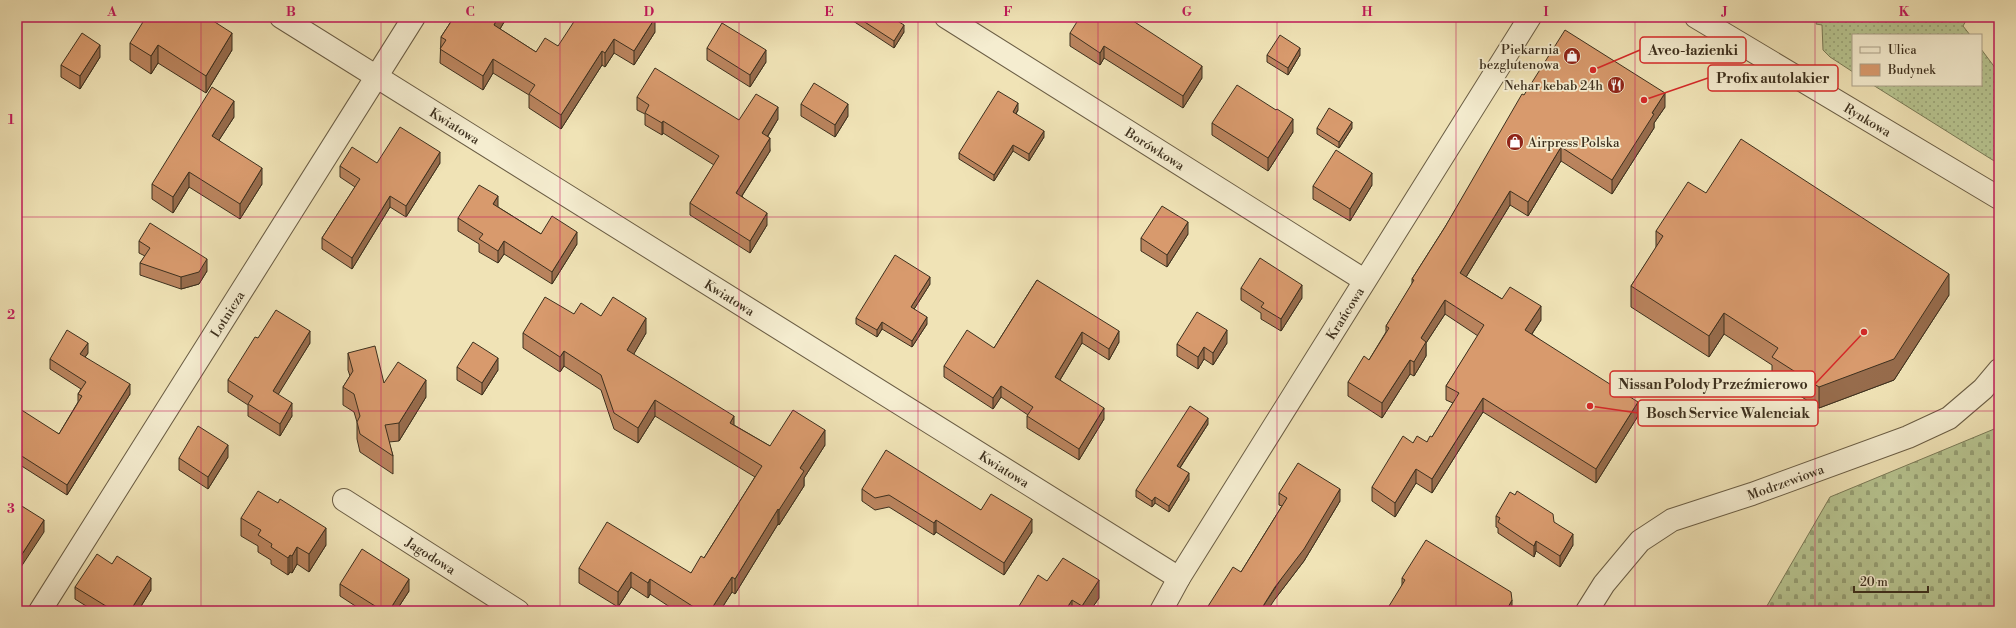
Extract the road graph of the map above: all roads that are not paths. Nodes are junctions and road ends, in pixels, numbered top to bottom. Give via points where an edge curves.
1 (281, 17) edge
2 (414, 17) edge
3 (946, 17) edge
4 (1530, 17) edge
5 (1696, 17) edge
6 (376, 77) junction
7 (1999, 198) edge
8 (1364, 280) junction
9 (1999, 370) edge
10 (344, 500) dead end
11 (1179, 578) junction
12 (40, 611) edge
13 (518, 611) edge
14 (1161, 611) edge
15 (1587, 611) edge

1 - 6 street, Kwiatowa
2 - 6 street, Lotnicza
3 - 8 street, Borówkowa
4 - 8 street, Krańcowa
5 - 7 street, Rynkowa
6 - 11 street, Kwiatowa
6 - 12 street, Lotnicza
8 - 11 street, Krańcowa
9 - 15 street, Modrzewiowa via 1983,389 1949,418 1908,438 1672,520 1640,540 1604,584
10 - 13 street, Jagodowa
11 - 14 street, Krańcowa

